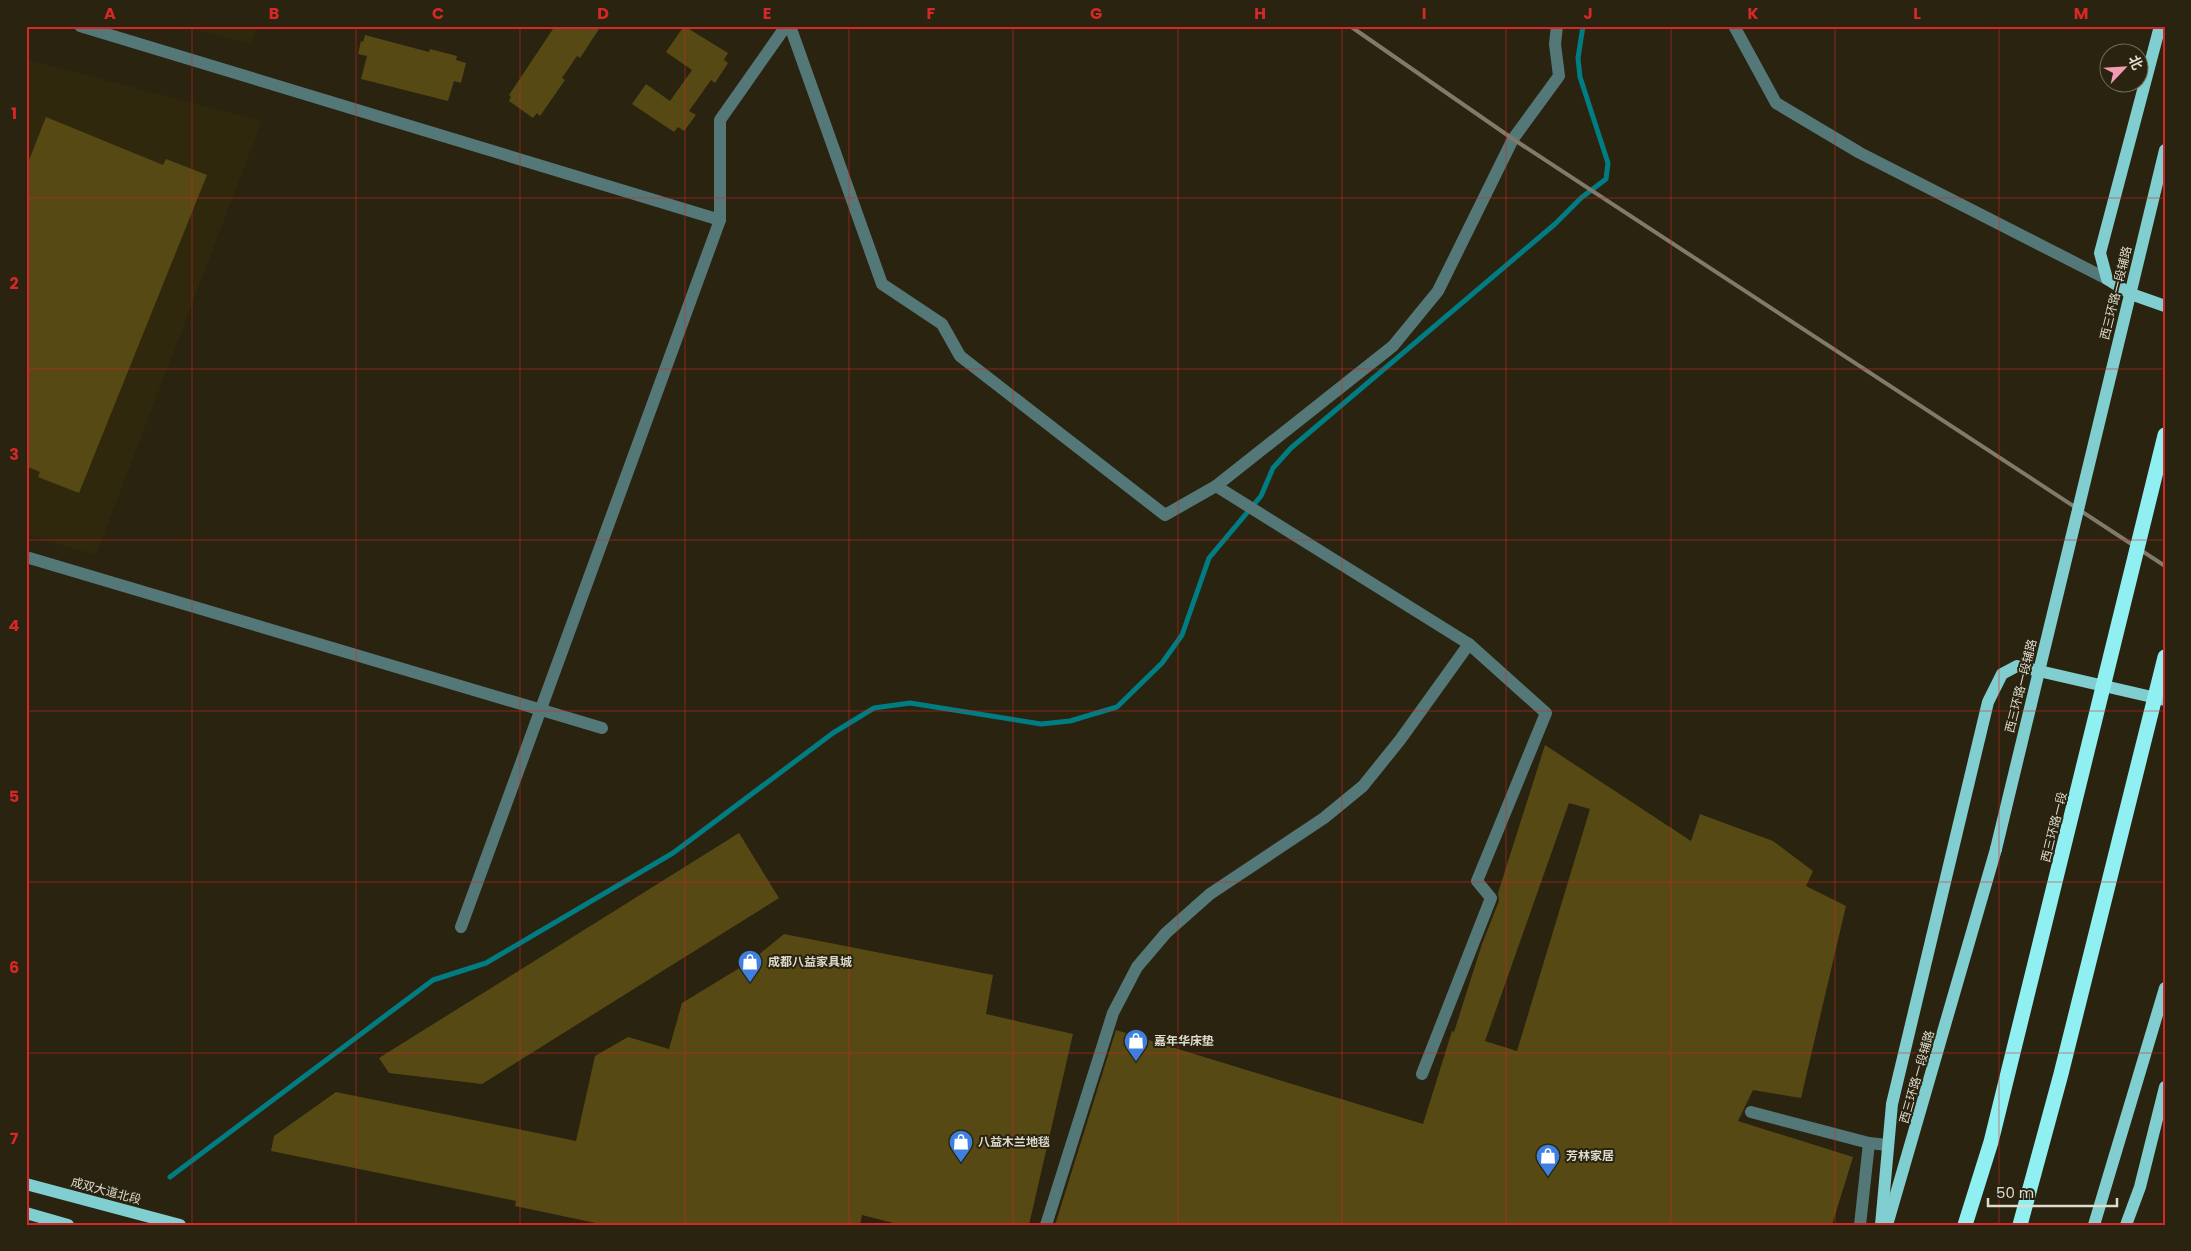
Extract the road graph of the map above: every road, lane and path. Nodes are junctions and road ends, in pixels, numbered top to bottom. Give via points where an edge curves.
1 (80, 26) edge
2 (786, 26) edge
3 (790, 26) edge
4 (1557, 26) edge
5 (1734, 26) edge
6 (2160, 26) edge
7 (2165, 150) edge
8 (720, 220) junction
9 (2107, 280) junction
10 (2165, 306) edge
11 (2165, 435) edge
12 (1216, 486) junction
13 (26, 557) edge
14 (1469, 644) junction
15 (2165, 657) edge
16 (2165, 700) edge
17 (540, 709) junction
18 (602, 728) dead end
19 (461, 927) dead end
20 (2165, 988) edge
21 (1422, 1074) dead end
22 (2165, 1087) edge
23 (1751, 1112) dead end
24 (1869, 1143) junction
25 (1888, 1145) junction
26 (26, 1184) edge
27 (26, 1214) edge
28 (68, 1225) edge
29 (180, 1225) edge
30 (1046, 1225) edge
31 (1860, 1225) edge
32 (1881, 1225) edge
33 (1887, 1225) edge
34 (1965, 1225) edge
35 (2020, 1225) edge
36 (2094, 1225) edge
37 (2126, 1225) edge

1 - 8 street
2 - 8 street via 720,120
3 - 12 street via 882,284 942,324 960,356 1164,515
4 - 12 street via 1555,44 1559,76 1513,139 1438,291 1393,346
5 - 9 street via 1776,103 1860,153
6 - 9 main road via 2100,253
7 - 33 main road, 西三环路一段辅路, bridge via 1996,849
8 - 17 street
9 - 10 main road via 2131,294
11 - 34 highway, 西三环路一段, bridge via 1991,1142
12 - 14 street
13 - 17 street
14 - 21 street via 1546,713 1477,881 1491,898
14 - 30 street via 1363,786 1324,818 1210,894 1166,933 1137,967 1113,1013
15 - 35 highway, bridge
16 - 25 main road via 2017,666 2002,674 1988,702 1892,1104
17 - 18 street
17 - 19 street
20 - 36 main road
22 - 37 main road via 2140,1187
23 - 24 street
24 - 25 street
24 - 31 street
25 - 32 main road
26 - 29 main road, 成双大道北段
27 - 28 main road

